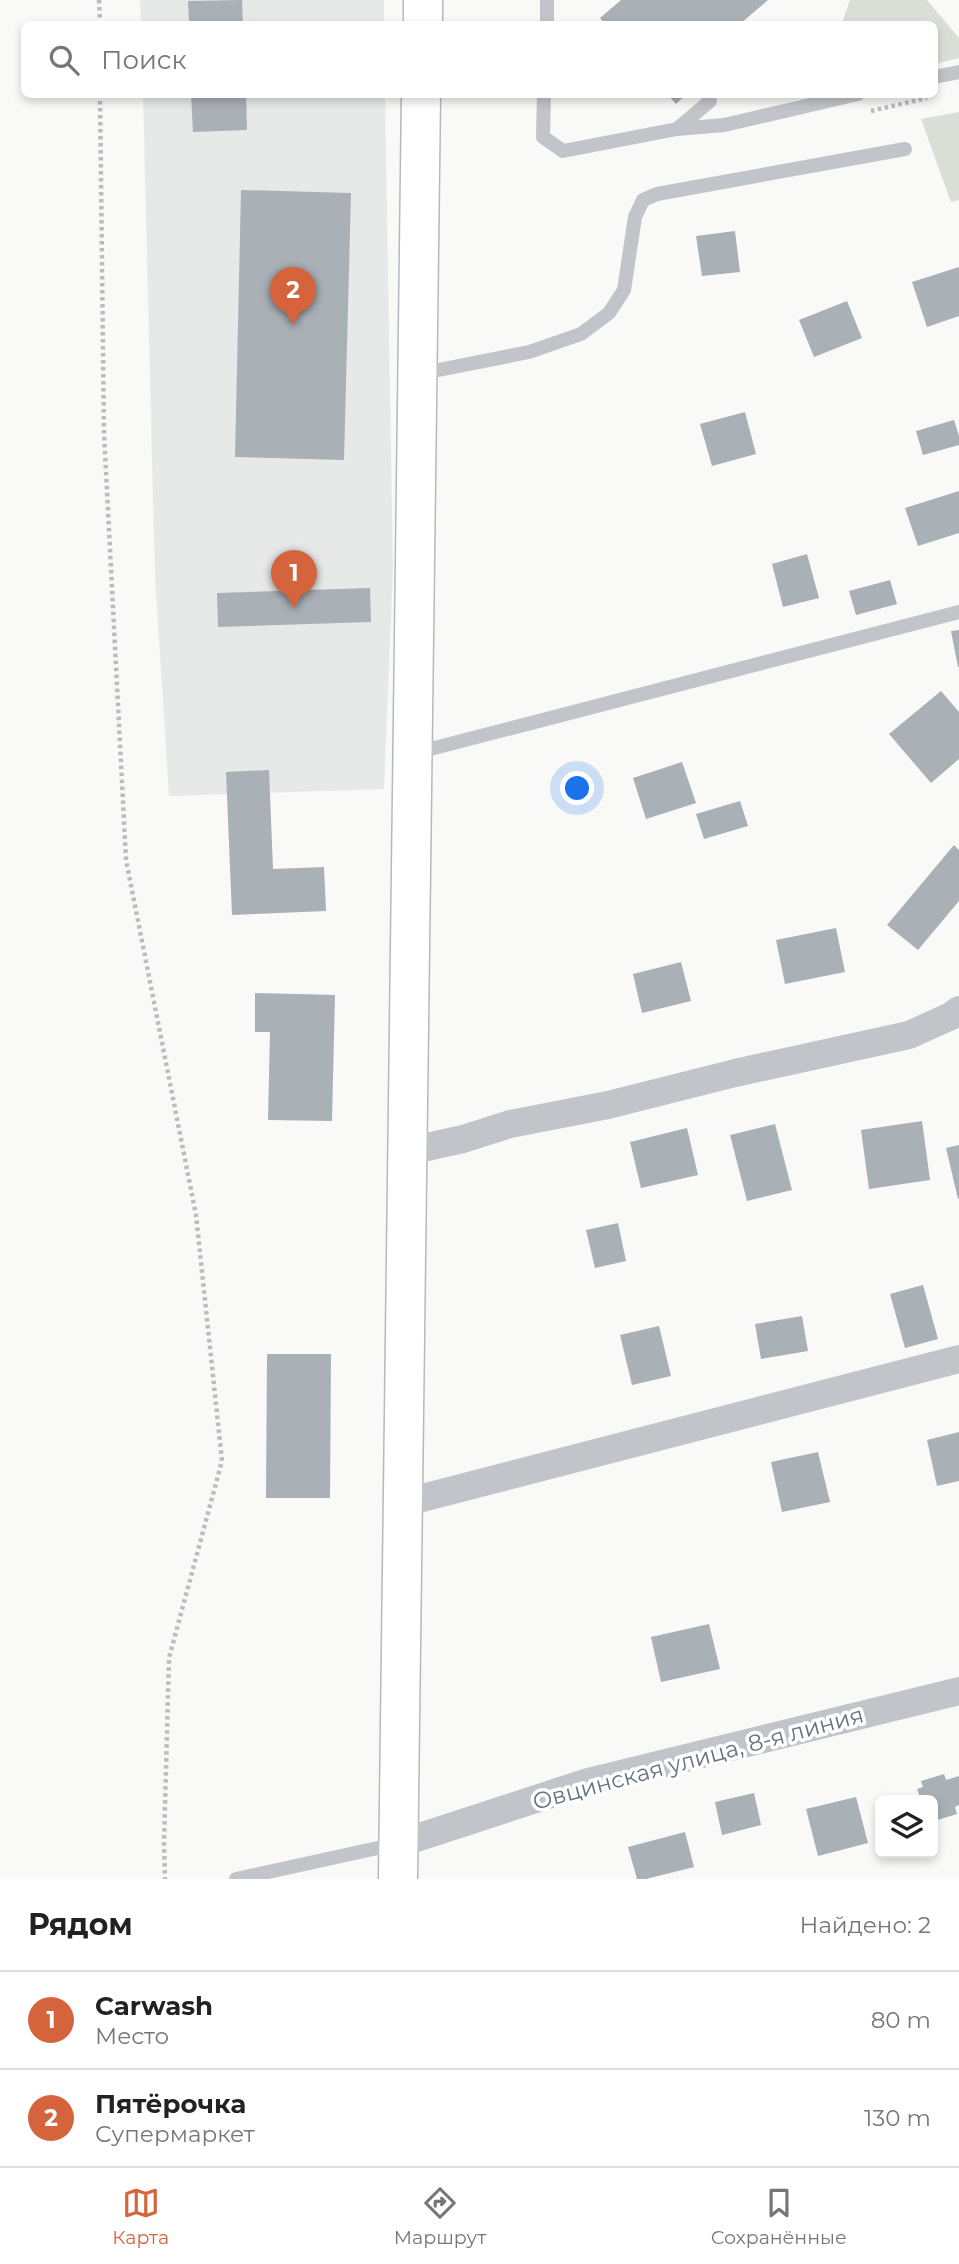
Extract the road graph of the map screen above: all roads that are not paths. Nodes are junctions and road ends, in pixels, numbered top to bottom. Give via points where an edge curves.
1 (423, 0) edge
2 (547, 0) edge
3 (423, 21) edge
4 (547, 21) edge
5 (959, 72) edge
6 (938, 76) edge
7 (421, 98) edge
8 (544, 98) edge
9 (841, 98) edge
10 (710, 101) dead end
11 (677, 129) junction
12 (905, 149) dead end
13 (417, 375) junction
14 (959, 612) edge
15 (414, 753) junction
16 (959, 1010) edge
17 (409, 1151) junction
18 (959, 1359) edge
19 (404, 1503) junction
20 (959, 1691) edge
21 (398, 1861) edge
22 (236, 1879) edge

1 - 3 main road
2 - 4 lane
5 - 6 lane
7 - 13 main road
8 - 11 lane via 543,137 563,151
9 - 11 lane via 724,125
10 - 11 lane
12 - 13 lane via 643,200 635,217 624,290 600,320 581,334 529,352
13 - 15 main road
14 - 15 lane
15 - 17 main road
16 - 17 street via 909,1035
17 - 19 main road
18 - 19 street
19 - 21 main road
20 - 21 street, Овцинская улица, 8-я линия via 588,1782
21 - 22 lane

